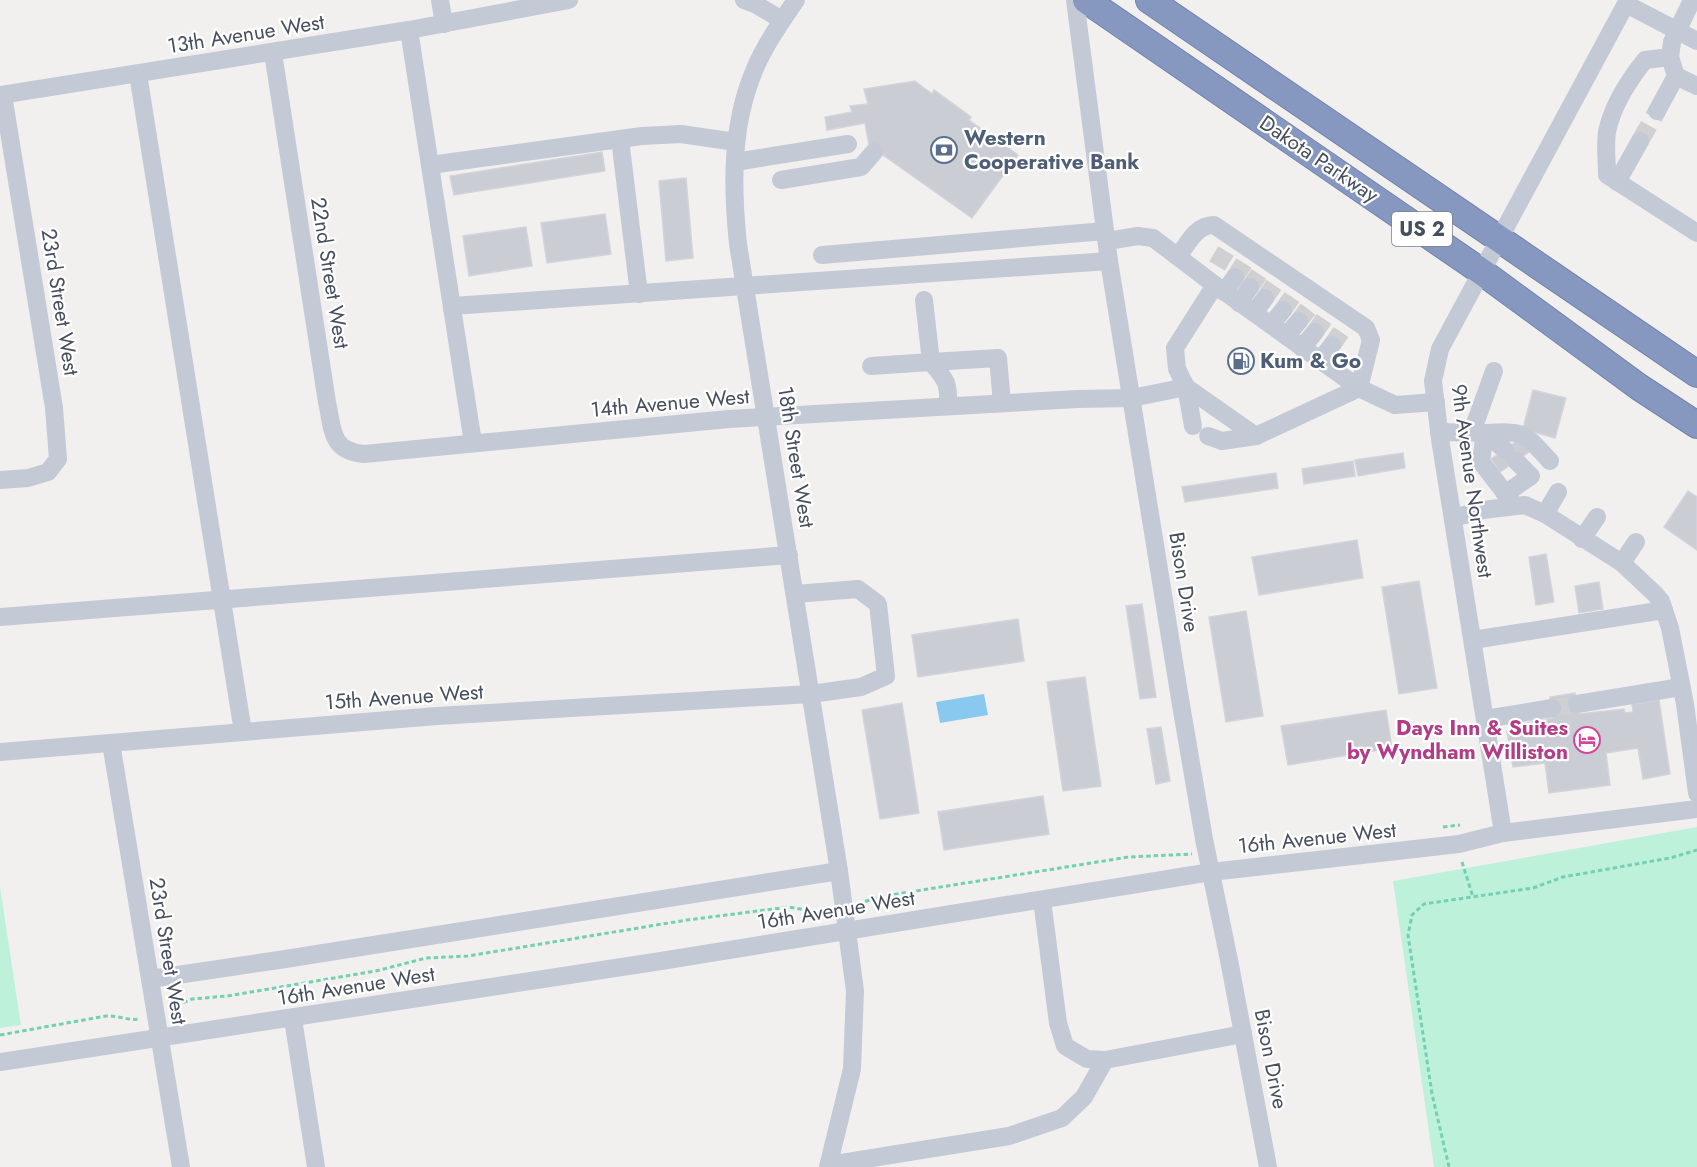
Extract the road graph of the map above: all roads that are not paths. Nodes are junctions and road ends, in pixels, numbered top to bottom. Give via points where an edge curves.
1 (440, 0) edge
2 (565, 0) edge
3 (744, 0) edge
4 (796, 0) edge
5 (1075, 0) edge
6 (1086, 0) edge
7 (1114, 0) edge
8 (1692, 0) edge
9 (1627, 2) edge
10 (782, 21) junction
11 (1147, 21) edge
12 (444, 24) junction
13 (409, 30) junction
14 (1676, 30) junction
15 (1697, 41) edge
16 (273, 53) junction
17 (1670, 57) junction
18 (138, 74) junction
19 (1676, 76) junction
20 (1697, 86) edge
21 (2, 95) edge
22 (1657, 111) tunnel mouth
23 (620, 139) junction
24 (1640, 141) tunnel mouth
25 (736, 142) junction
26 (848, 144) dead end
27 (874, 152) dead end
28 (735, 162) junction
29 (430, 165) junction
30 (781, 180) dead end
31 (1617, 182) junction
32 (1697, 233) edge
33 (1106, 236) junction
34 (1499, 240) junction
35 (822, 255) dead end
36 (1178, 257) junction
37 (1109, 261) junction
38 (1482, 272) junction
39 (1237, 275) junction
40 (1274, 285) junction
41 (745, 287) junction
42 (639, 294) junction
43 (1292, 297) junction
44 (924, 300) dead end
45 (452, 306) junction
46 (1308, 308) junction
47 (1324, 319) junction
48 (1271, 325) junction
49 (1342, 331) junction
50 (1286, 336) junction
51 (1302, 348) junction
52 (1320, 360) junction
53 (931, 362) junction
54 (871, 366) dead end
55 (1494, 371) dead end
56 (1697, 374) edge
57 (1186, 387) junction
58 (1359, 388) junction
59 (1132, 398) junction
60 (1436, 402) junction
61 (1002, 403) junction
62 (948, 406) junction
63 (767, 417) junction
64 (1697, 425) edge
65 (1439, 432) junction
66 (1479, 432) junction
67 (1256, 436) junction
68 (473, 443) junction
69 (391, 451) joint
70 (1550, 461) dead end
71 (3, 480) edge
72 (1558, 492) dead end
73 (1510, 500) junction
74 (1545, 514) junction
75 (1597, 517) dead end
76 (1454, 518) junction
77 (1582, 539) junction
78 (1636, 542) dead end
79 (789, 555) junction
80 (1622, 563) junction
81 (795, 594) junction
82 (222, 599) junction
83 (1664, 610) junction
84 (0, 617) edge
85 (1473, 640) junction
86 (1681, 687) junction
87 (811, 694) junction
88 (1577, 704) tunnel mouth
89 (1552, 708) tunnel mouth
90 (1485, 718) junction
91 (243, 732) junction
92 (111, 742) junction
93 (0, 752) edge
94 (1697, 793) edge
95 (1688, 810) edge
96 (1503, 833) junction
97 (839, 871) junction
98 (1211, 872) junction
99 (1042, 900) junction
100 (848, 932) junction
101 (150, 979) junction
102 (294, 1019) junction
103 (1243, 1034) junction
104 (160, 1038) junction
105 (1105, 1060) junction
106 (0, 1062) edge
107 (828, 1166) edge
108 (181, 1167) edge
109 (316, 1167) edge
110 (1268, 1167) edge

1 - 12 street
2 - 12 street, 13th Avenue West
3 - 10 street
4 - 10 street, 18th Street West
5 - 33 street, Bison Drive
6 - 11 highway, Dakota Parkway / US 2
7 - 11 highway
8 - 14 street
9 - 14 street
9 - 34 street, 9th Avenue Northwest
10 - 25 street, 18th Street West via 754,70
11 - 34 highway, Dakota Parkway / US 2 via 1261,78
11 - 38 highway, Dakota Parkway / US 2
12 - 13 street, 13th Avenue West
13 - 16 street, 13th Avenue West
13 - 29 street
14 - 15 street
14 - 17 street
16 - 18 street, 13th Avenue West
16 - 69 street, 22nd Street West via 333,434 350,453
17 - 19 street
17 - 31 street via 1645,60 1614,112 1607,133 1607,175
18 - 21 street, 13th Avenue West
18 - 82 street
19 - 20 street
19 - 22 street
21 - 71 street, 23rd Street West via 54,408 58,459 48,472
23 - 25 street via 681,134
23 - 29 street
23 - 42 street
24 - 31 street
25 - 28 street, 18th Street West
26 - 28 street
27 - 30 street via 861,168
28 - 41 street, 18th Street West via 735,214
29 - 45 street
31 - 32 street
33 - 35 street
33 - 36 street via 1153,238
33 - 37 street, Bison Drive
34 - 38 street, 9th Avenue Northwest
34 - 56 highway, Dakota Parkway / US 2
36 - 39 street
36 - 39 street via 1198,230 1214,225
37 - 41 street
37 - 59 street, Bison Drive
38 - 60 street, 9th Avenue Northwest via 1440,349 1433,381
38 - 64 highway, Dakota Parkway / US 2
39 - 40 street
39 - 40 street
39 - 48 street
39 - 57 street via 1175,348 1177,369
40 - 43 street
41 - 42 street
41 - 63 street, 18th Street West
42 - 45 street
43 - 46 street
43 - 48 street
44 - 53 street
45 - 68 street
46 - 47 street
46 - 50 street
47 - 49 street
47 - 51 street
48 - 50 street
49 - 52 street
49 - 58 street via 1366,328 1371,340
50 - 51 street
51 - 52 street
52 - 58 street
53 - 54 street
53 - 61 street via 998,358
53 - 62 street via 949,387
55 - 66 street
57 - 59 street, 14th Avenue West
57 - 67 street
57 - 67 street via 1201,431 1222,441
58 - 60 street via 1395,405
58 - 67 street
59 - 61 street, 14th Avenue West
59 - 98 street, Bison Drive
60 - 65 street, 9th Avenue Northwest
61 - 62 street, 14th Avenue West
62 - 63 street, 14th Avenue West
63 - 68 street, 14th Avenue West
63 - 79 street, 18th Street West
65 - 66 street
65 - 76 street, 9th Avenue Northwest
66 - 70 street via 1526,435
66 - 73 street via 1481,462
66 - 73 street via 1531,476
68 - 69 street, 14th Avenue West
72 - 74 street
73 - 74 street
73 - 76 street
74 - 77 street
75 - 77 street
76 - 85 street, 9th Avenue Northwest
77 - 80 street
78 - 80 street
79 - 81 street, 18th Street West
79 - 82 street
80 - 83 street via 1655,594
81 - 87 street, 18th Street West
81 - 87 street, 15th Avenue West via 858,589 878,604 886,676 861,687
82 - 84 street
82 - 91 street
83 - 85 street
83 - 86 street
85 - 90 street, 9th Avenue Northwest
86 - 88 street
86 - 94 street
87 - 91 street, 15th Avenue West
87 - 97 street, 18th Street West
89 - 90 street
90 - 96 street, 9th Avenue Northwest
91 - 92 street, 15th Avenue West
92 - 93 street, 15th Avenue West
92 - 101 street, 23rd Street West
95 - 96 street, 16th Avenue West
96 - 98 street, 16th Avenue West via 1459,844
97 - 100 street, 18th Street West
97 - 101 street
98 - 99 street, 16th Avenue West
98 - 103 street, Bison Drive
99 - 100 street, 16th Avenue West
99 - 105 street via 1058,1023 1065,1046 1087,1059
100 - 102 street, 16th Avenue West
100 - 107 street, 18th Street West via 855,991 852,1069
101 - 104 street, 23rd Street West
102 - 104 street, 16th Avenue West
102 - 109 street
103 - 105 street
103 - 110 street, Bison Drive
104 - 106 street, 16th Avenue West
104 - 108 street, 23rd Street West
105 - 107 street via 1084,1097 1062,1118 1009,1136

